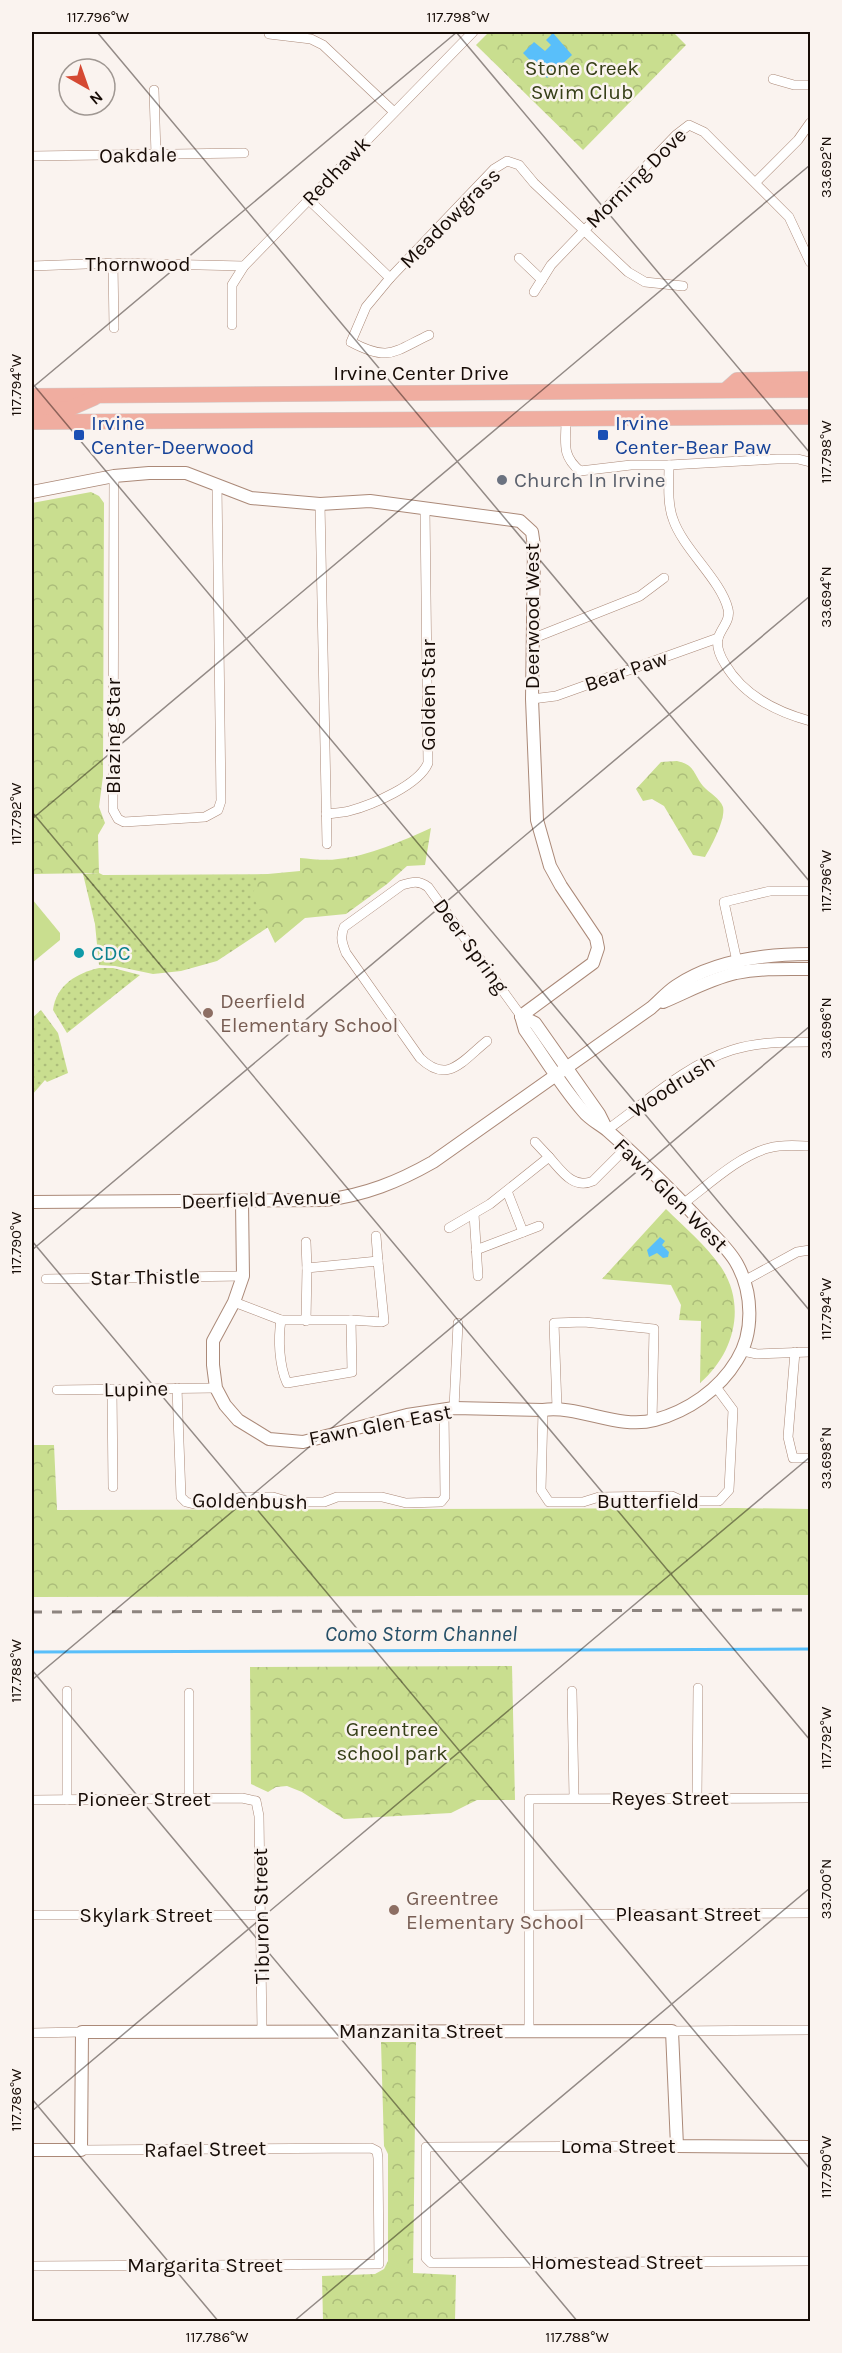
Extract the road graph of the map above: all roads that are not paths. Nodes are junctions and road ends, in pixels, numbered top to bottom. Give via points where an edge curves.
1 (473, 32) edge
2 (269, 34) dead end
3 (773, 79) dead end
4 (810, 85) edge
5 (154, 90) dead end
6 (394, 112) junction
7 (810, 123) edge
8 (244, 153) dead end
9 (156, 155) junction
10 (32, 156) edge
11 (756, 182) junction
12 (309, 200) junction
13 (585, 229) junction
14 (519, 258) dead end
15 (810, 262) edge
16 (113, 263) junction
17 (32, 266) edge
18 (244, 266) junction
19 (390, 278) junction
20 (542, 280) junction
21 (683, 286) dead end
22 (534, 292) dead end
23 (232, 325) dead end
24 (114, 328) dead end
25 (429, 335) dead end
26 (810, 379) edge
27 (726, 390) junction
28 (810, 390) edge
29 (99, 395) junction
30 (32, 396) edge
31 (32, 410) edge
32 (810, 417) edge
33 (566, 420) junction
34 (32, 422) edge
35 (810, 462) edge
36 (669, 465) junction
37 (114, 476) junction
38 (217, 485) junction
39 (32, 492) edge
40 (320, 504) junction
41 (425, 509) junction
42 (664, 578) dead end
43 (534, 638) junction
44 (718, 638) junction
45 (532, 699) junction
46 (810, 721) edge
47 (326, 814) junction
48 (327, 844) dead end
49 (810, 891) edge
50 (810, 954) edge
51 (738, 967) junction
52 (810, 969) edge
53 (521, 1016) junction
54 (487, 1041) dead end
55 (810, 1042) edge
56 (561, 1070) junction
57 (607, 1130) junction
58 (535, 1142) dead end
59 (810, 1146) edge
60 (626, 1148) junction
61 (549, 1157) junction
62 (507, 1191) junction
63 (32, 1202) edge
64 (242, 1202) junction
65 (684, 1203) junction
66 (474, 1214) junction
67 (539, 1226) dead end
68 (449, 1228) dead end
69 (523, 1232) junction
70 (376, 1236) dead end
71 (306, 1242) dead end
72 (476, 1250) junction
73 (810, 1250) edge
74 (378, 1261) junction
75 (307, 1268) junction
76 (243, 1276) junction
77 (478, 1276) dead end
78 (46, 1279) dead end
79 (744, 1281) junction
80 (234, 1302) junction
81 (282, 1320) junction
82 (351, 1320) junction
83 (306, 1321) junction
84 (458, 1323) dead end
85 (743, 1351) junction
86 (795, 1352) junction
87 (810, 1352) edge
88 (716, 1387) junction
89 (177, 1388) junction
90 (216, 1388) junction
91 (112, 1389) junction
92 (57, 1390) dead end
93 (557, 1408) junction
94 (449, 1409) junction
95 (543, 1410) junction
96 (652, 1421) junction
97 (810, 1458) edge
98 (113, 1486) dead end
99 (698, 1688) dead end
100 (67, 1691) dead end
101 (572, 1692) dead end
102 (189, 1693) dead end
103 (697, 1797) junction
104 (574, 1798) junction
105 (810, 1798) edge
106 (189, 1799) junction
107 (32, 1800) edge
108 (67, 1800) junction
109 (256, 1801) joint
110 (810, 1913) edge
111 (32, 1915) edge
112 (261, 1915) junction
113 (529, 1915) junction
114 (810, 2030) edge
115 (529, 2031) junction
116 (672, 2031) junction
117 (82, 2032) junction
118 (262, 2032) junction
119 (32, 2033) edge
120 (677, 2146) junction
121 (810, 2147) edge
122 (32, 2150) edge
123 (81, 2150) junction
124 (426, 2258) joint
125 (810, 2261) edge
126 (379, 2264) joint
127 (32, 2266) edge

1 - 6 street, Redhawk
2 - 6 street via 311,39 323,45
3 - 4 street
5 - 9 street
6 - 12 street, Redhawk
7 - 11 street
8 - 9 street, Oakdale
9 - 10 street, Oakdale
11 - 13 street, Morning Dove via 704,132 689,125
11 - 15 street, Morning Dove via 789,217
12 - 18 street, Redhawk
12 - 19 street
13 - 19 street, Meadowgrass via 519,165 507,161 494,169
13 - 20 street, Morning Dove
13 - 21 street, Meadowgrass via 628,272 645,282
14 - 20 street
16 - 17 street, Thornwood
16 - 18 street, Thornwood
16 - 24 street
18 - 23 street, Redhawk via 232,285
19 - 25 street, Meadowgrass via 366,307 351,342 376,354 386,354
20 - 22 street, Morning Dove
26 - 27 main road via 738,380
27 - 28 main road, Irvine Center Drive
27 - 29 main road, Irvine Center Drive
29 - 30 main road, Irvine Center Drive
29 - 31 main road via 69,409
32 - 33 main road
33 - 34 main road
33 - 36 street via 569,462 580,471
35 - 36 street via 777,459
36 - 44 street via 673,520 729,610
37 - 38 street, Deerwood West via 186,473
37 - 38 street, Blazing Star via 113,810 124,822 205,817 218,810 221,801
37 - 39 street, Deerwood West
38 - 40 street, Deerwood West via 251,498
40 - 41 street, Deerwood West via 370,501
40 - 47 street
41 - 43 street, Deerwood West via 520,521 532,532
41 - 47 street, Golden Star via 428,763 415,780 368,805
42 - 43 street via 639,596
43 - 45 street, Deerwood West
44 - 45 street, Bear Paw via 556,696
44 - 46 street via 720,656 744,690 778,710
45 - 53 street, Deerwood West via 535,796 542,843 561,886 597,938 598,948 593,963
47 - 48 street
49 - 51 street via 770,891 724,902
50 - 51 street, Deerfield Avenue via 786,954
51 - 52 street, Deerfield Avenue
51 - 56 street, Deerfield Avenue via 651,1008
53 - 54 street, Deer Spring via 423,883 402,885 344,927 341,934 346,953 432,1070 443,1072 456,1066
53 - 56 street, Deer Spring via 525,1030
55 - 57 street, Woodrush via 760,1044 711,1058
56 - 57 street, Fawn Glen West via 599,1114
56 - 64 street, Deerfield Avenue via 433,1162 381,1188 325,1200
57 - 60 street, Fawn Glen West
58 - 61 street
59 - 65 street via 786,1144 766,1148
60 - 61 street via 593,1181 581,1184 569,1179
60 - 65 street, Fawn Glen West
61 - 62 street
62 - 66 street
62 - 69 street
63 - 64 street, Deerfield Avenue
64 - 76 street, Fawn Glen East
65 - 79 street, Fawn Glen West via 737,1263
66 - 68 street
66 - 72 street
67 - 69 street
69 - 72 street
70 - 74 street
71 - 75 street
72 - 77 street
73 - 79 street via 797,1252
74 - 75 street
74 - 82 street via 383,1322
75 - 83 street
76 - 78 street, Star Thistle
76 - 80 street, Fawn Glen East
79 - 85 street, Fawn Glen West via 750,1317
80 - 81 street
80 - 90 street, Fawn Glen East via 213,1341
81 - 82 street via 279,1336 287,1383 351,1372
81 - 83 street
82 - 83 street
84 - 94 street
85 - 86 street
85 - 88 street, Fawn Glen West
86 - 87 street
86 - 97 street via 788,1437 793,1458
88 - 95 street, Butterfield via 733,1410 729,1490 719,1501 683,1501 672,1496 549,1502 540,1490
88 - 96 street, Fawn Glen West via 673,1414
89 - 90 street, Lupine
89 - 91 street, Lupine
89 - 94 street, Goldenbush via 181,1497 194,1504 221,1504 238,1497 278,1497 290,1502 382,1497 406,1503 441,1502 445,1497
90 - 94 street, Fawn Glen East via 238,1420 269,1439 303,1442 407,1415
91 - 92 street, Lupine
91 - 98 street
93 - 95 street, Fawn Glen West
93 - 96 street, Fawn Glen West via 633,1422
93 - 96 street via 554,1323 654,1329
94 - 95 street, Fawn Glen East
99 - 103 street
100 - 108 street
101 - 104 street
102 - 106 street
103 - 104 street, Reyes Street
103 - 105 street, Reyes Street
104 - 113 street, Reyes Street via 529,1799
106 - 108 street, Pioneer Street
106 - 109 street, Pioneer Street
107 - 108 street, Pioneer Street
109 - 112 street, Tiburon Street
110 - 113 street, Pleasant Street
111 - 112 street, Skylark Street
112 - 118 street, Tiburon Street
113 - 115 street
114 - 116 street, Manzanita Street
115 - 116 street, Manzanita Street
115 - 118 street, Manzanita Street
116 - 120 street
117 - 118 street, Manzanita Street
117 - 119 street, Manzanita Street
117 - 123 street
120 - 121 street, Loma Street
120 - 124 street, Loma Street via 426,2147
122 - 123 street, Rafael Street
123 - 126 street, Rafael Street via 371,2148 377,2151
124 - 125 street, Homestead Street via 431,2263
126 - 127 street, Margarita Street

